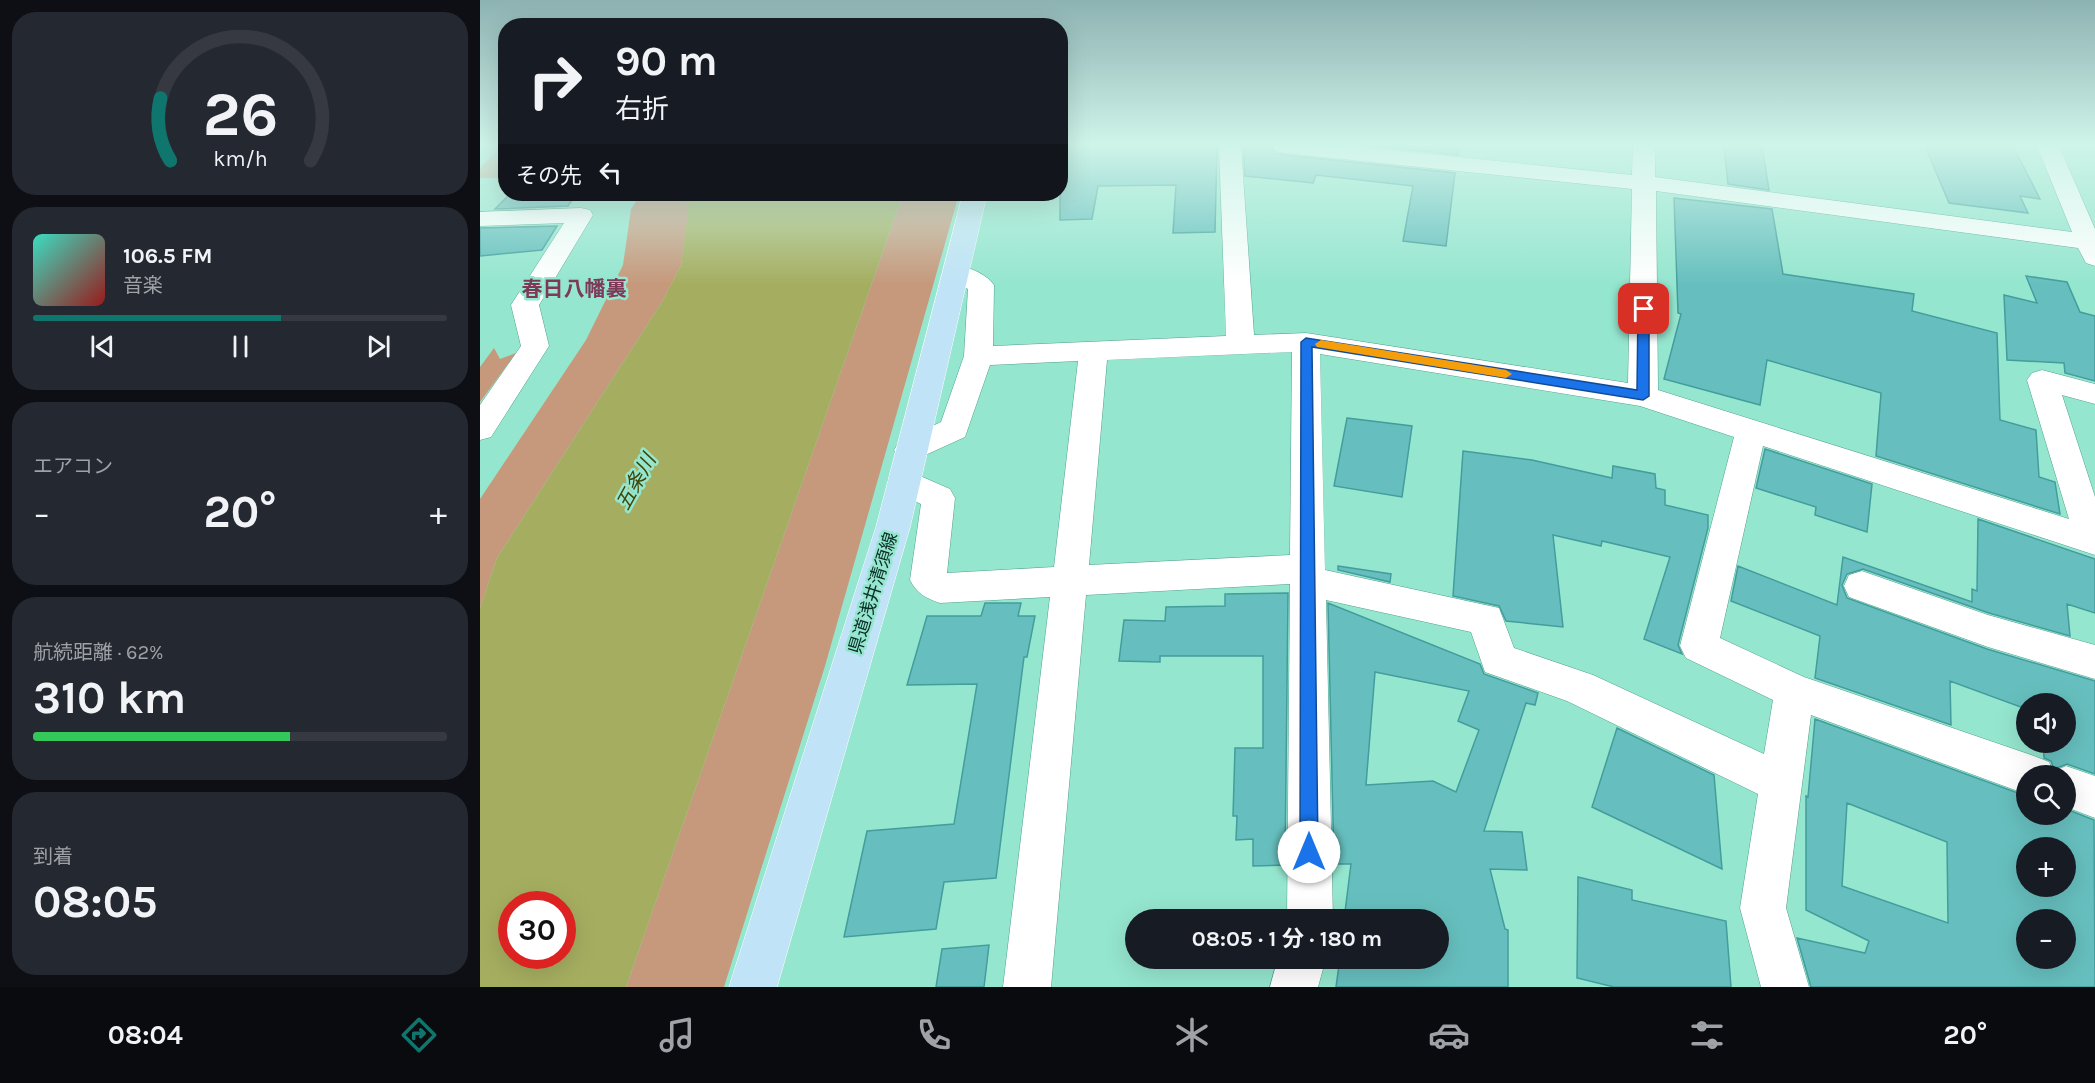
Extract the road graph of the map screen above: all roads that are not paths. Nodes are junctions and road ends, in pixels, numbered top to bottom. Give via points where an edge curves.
1 (1233, 192) edge
2 (1645, 192) edge
3 (1707, 192) edge
4 (2068, 192) edge
5 (973, 201) edge
6 (480, 219) edge
7 (2092, 248) edge
8 (955, 272) junction
9 (1306, 342) junction
10 (1241, 345) junction
11 (1094, 351) junction
12 (978, 356) junction
13 (2095, 394) edge
14 (1643, 396) junction
15 (480, 429) edge
16 (1750, 430) junction
17 (907, 465) junction
18 (2093, 540) edge
19 (1307, 575) junction
20 (1070, 581) junction
21 (1862, 586) dead end
22 (2095, 662) edge
23 (1794, 691) junction
24 (2016, 770) edge
25 (1781, 783) junction
26 (2076, 790) edge
27 (2095, 797) edge
28 (1310, 909) edge
29 (1299, 969) edge
30 (753, 987) edge
31 (1027, 987) edge
32 (1294, 987) edge
33 (1785, 987) edge

1 - 10 street
2 - 14 street
3 - 7 street
4 - 7 street
5 - 8 main road, 県道浅井清須線
6 - 15 street via 581,215 525,305 535,346
8 - 12 street via 981,285
8 - 17 main road, 県道浅井清須線
9 - 10 street
9 - 14 street
9 - 19 street
10 - 11 street
11 - 12 street
11 - 20 street
12 - 17 street via 954,429
13 - 18 street via 2043,380
14 - 16 street
16 - 18 street
16 - 23 street via 1699,646
17 - 20 street via 938,498 928,580 940,588
17 - 30 main road, 県道浅井清須線 via 893,528
19 - 20 street
19 - 25 street via 1486,619 1499,660 1579,688
19 - 28 street
20 - 31 street
21 - 22 street via 1988,631
23 - 24 street
23 - 25 street
25 - 33 street via 1764,908
26 - 27 street
29 - 32 street

